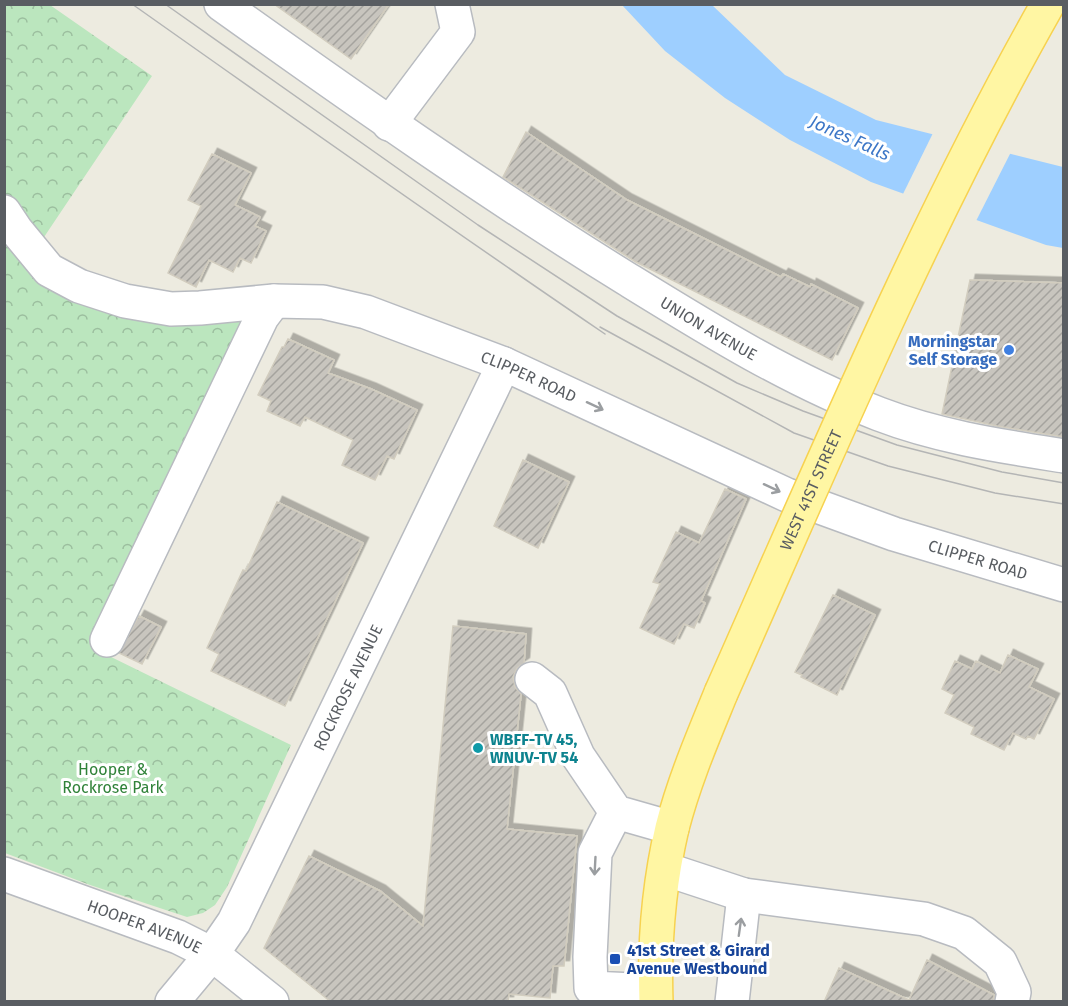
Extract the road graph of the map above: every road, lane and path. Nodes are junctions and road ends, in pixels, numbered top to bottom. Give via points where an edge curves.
1 (221, 4) edge
2 (452, 4) edge
3 (1048, 4) edge
4 (389, 124) junction
5 (4, 212) edge
6 (274, 301) junction
7 (504, 364) junction
8 (1064, 456) edge
9 (1064, 585) edge
10 (107, 640) dead end
11 (532, 679) dead end
12 (616, 812) junction
13 (672, 828) junction
14 (664, 869) junction
15 (4, 874) edge
16 (744, 895) junction
17 (212, 954) junction
18 (656, 997) edge
19 (172, 1002) edge
20 (272, 1002) edge
21 (732, 1002) edge
22 (1012, 1002) edge

1 - 4 street, UNION AVENUE
2 - 4 street via 458,32
3 - 13 main road, WEST 41ST STREET, bridge via 951,187 857,385 721,693 691,766
4 - 8 street, UNION AVENUE via 550,232 743,348 819,388 931,431
5 - 6 street, CLIPPER ROAD via 49,270 79,286 125,301 171,309
6 - 7 street, CLIPPER ROAD via 323,302 366,312
6 - 10 street via 262,317
7 -> 9 street, CLIPPER ROAD via 787,495 894,534
7 - 17 street, ROCKROSE AVENUE via 245,900
11 - 12 street via 550,693 578,756
12 - 13 street
12 -> 18 street via 596,853 591,988
13 - 14 main road, WEST 41ST STREET
14 - 16 street
14 - 18 main road, WEST 41ST STREET
15 - 17 street, HOOPER AVENUE via 178,937
21 -> 16 street
16 - 22 street via 924,919 964,933 1000,962 1014,992
17 - 19 street, ROCKROSE AVENUE
17 - 20 street, HOOPER AVENUE

